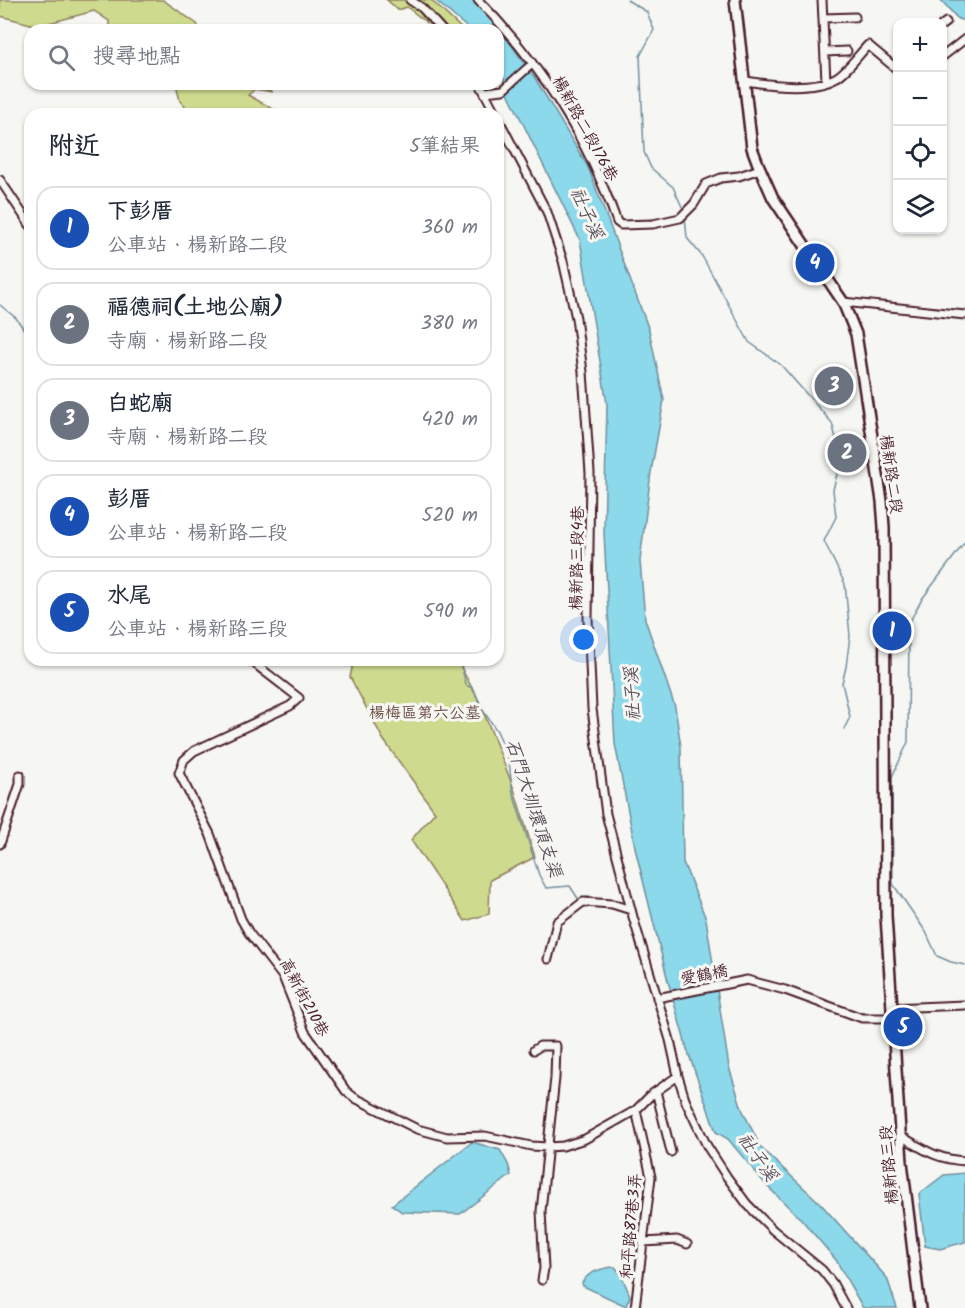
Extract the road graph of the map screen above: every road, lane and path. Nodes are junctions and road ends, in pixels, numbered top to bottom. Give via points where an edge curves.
1 (410, 0) edge
2 (478, 0) edge
3 (735, 0) edge
4 (822, 0) edge
5 (823, 18) junction
6 (855, 18) dead end
7 (437, 24) edge
8 (500, 24) edge
9 (504, 29) edge
10 (965, 39) edge
11 (847, 51) dead end
12 (825, 52) junction
13 (947, 53) edge
14 (893, 64) edge
15 (531, 65) junction
16 (746, 81) junction
17 (826, 81) junction
18 (504, 89) edge
19 (503, 90) edge
20 (485, 92) joint
21 (493, 108) edge
22 (504, 129) edge
23 (760, 169) junction
24 (0, 180) edge
25 (24, 214) edge
26 (843, 302) junction
27 (965, 315) edge
28 (258, 666) edge
29 (20, 776) dead end
30 (0, 844) edge
31 (631, 910) junction
32 (548, 959) dead end
33 (657, 998) junction
34 (965, 1005) edge
35 (891, 1013) junction
36 (534, 1050) dead end
37 (678, 1076) junction
38 (656, 1091) junction
39 (636, 1110) junction
40 (901, 1137) junction
41 (548, 1147) junction
42 (671, 1152) dead end
43 (965, 1161) edge
44 (644, 1242) junction
45 (687, 1244) dead end
46 (542, 1280) dead end
47 (635, 1308) edge
48 (846, 1308) edge
49 (920, 1308) edge

1 - 7 street
2 - 8 street
3 - 16 main road, 楊新路二段
4 - 5 street
5 - 6 street
5 - 12 street
9 - 15 street
10 - 13 street
11 - 12 street
12 - 17 street
14 - 17 street via 868,45 836,78
15 - 18 street
15 - 23 street, 楊新路二段176巷 via 583,144 616,222 621,225 680,218 706,184
16 - 17 street via 780,85
16 - 23 main road, 楊新路二段 via 752,148
19 - 20 street
20 - 21 street, 楊新路三段4巷
22 - 31 street, 楊新路三段4巷 via 547,212 564,261 576,318 590,473 588,639 592,709 606,813
23 - 26 main road, 楊新路二段 via 781,210
24 - 25 street
26 - 27 street
26 - 35 main road, 楊新路二段 via 856,334 884,527 885,871
28 - 41 street, 高新街210巷 via 300,698 194,751 178,773 210,834 241,919 283,977 306,1032 350,1095 417,1129 447,1137 485,1137
29 - 30 street
31 - 32 street via 612,904 583,903 558,922
31 - 33 street, 楊新路三段4巷
33 - 35 street, 愛鶴橋 via 747,980 862,1018
33 - 37 street, 楊新路三段4巷
34 - 35 street
35 - 40 main road, 楊新路三段
36 - 41 street via 556,1046
37 - 38 street, 高新街210巷
37 - 48 street, 楊新路三段4巷 via 686,1102 727,1177 773,1230 822,1270
38 - 39 street, 高新街210巷
38 - 42 street
39 - 41 street, 高新街210巷 via 585,1139
39 - 44 street, 和平路87巷3弄 via 651,1177
40 - 43 street via 935,1156
40 - 49 main road, 楊新路三段
41 - 46 street via 541,1211
44 - 45 street via 677,1240
44 - 47 street, 和平路87巷3弄

